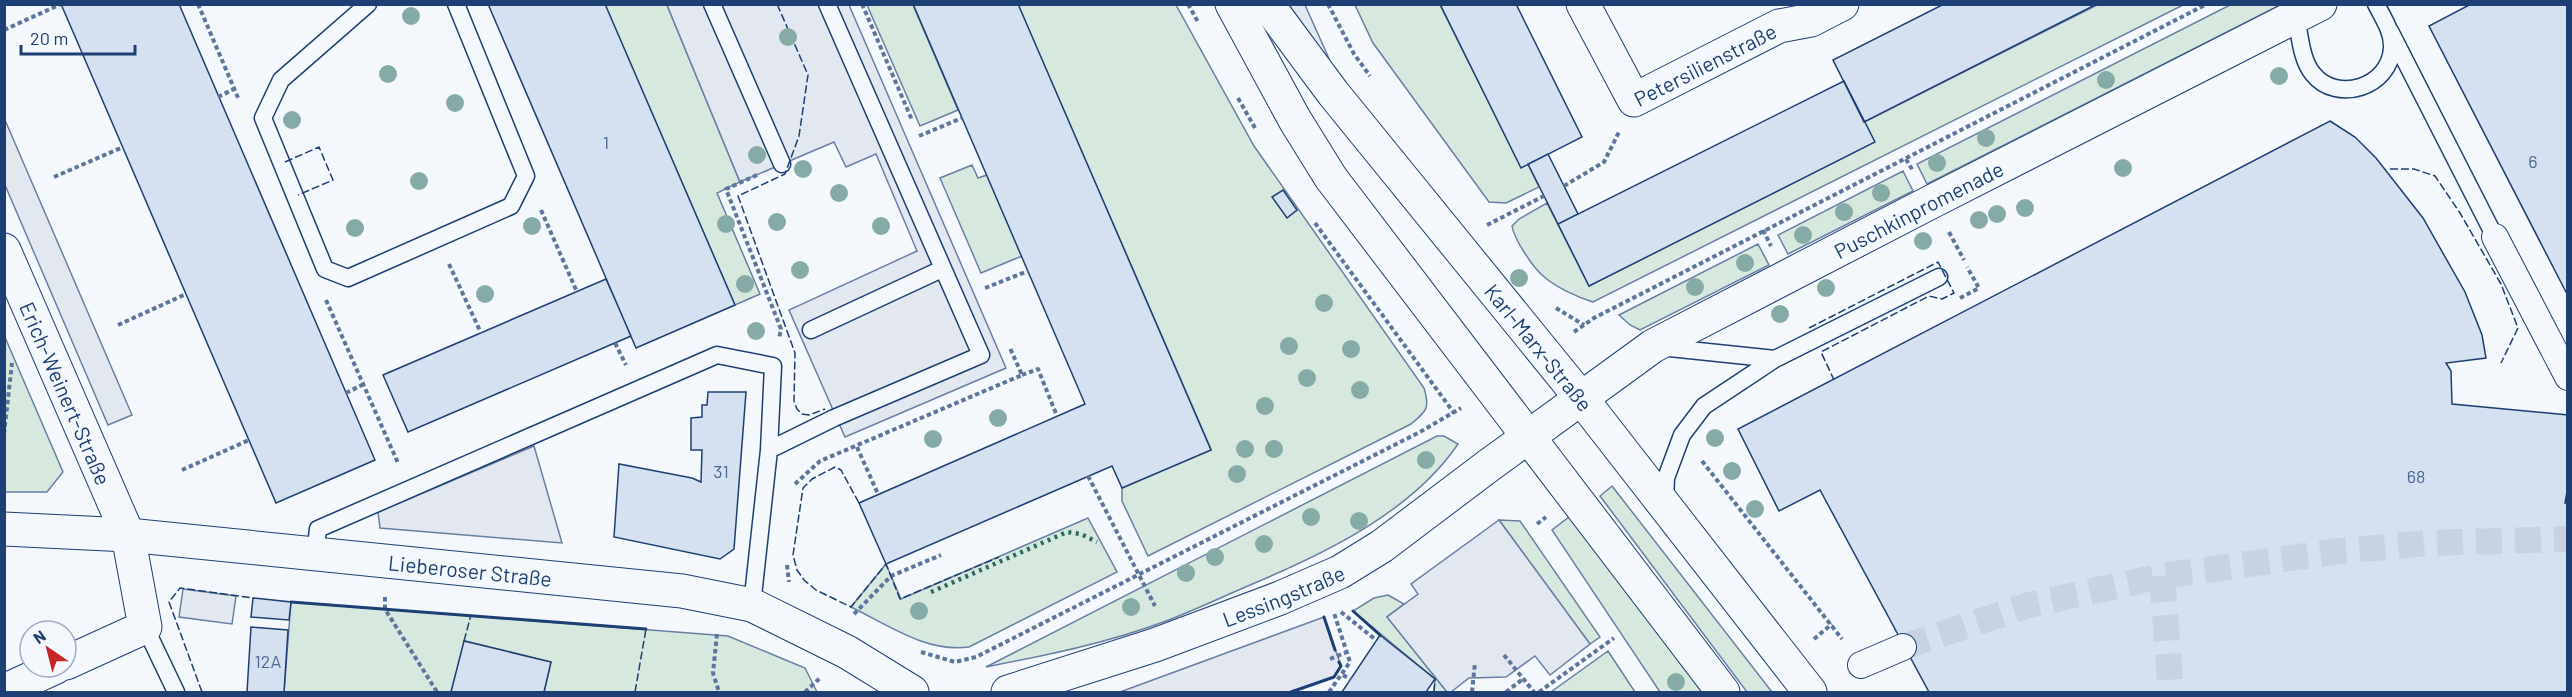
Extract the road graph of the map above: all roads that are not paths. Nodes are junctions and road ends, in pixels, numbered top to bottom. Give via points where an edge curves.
1 (368, 4) edge
2 (456, 4) edge
3 (712, 4) edge
4 (827, 4) edge
5 (1232, 4) edge
6 (1267, 4) edge
7 (1583, 4) edge
8 (1842, 4) edge
9 (2376, 4) edge
10 (2308, 11) edge
11 (2390, 31) junction
12 (783, 164) road end
13 (2495, 237) joint
14 (4, 250) edge
15 (942, 269) junction
16 (1939, 277) dead end
17 (811, 330) dead end
18 (1653, 346) junction
19 (1775, 359) junction
20 (2568, 377) edge
21 (1581, 398) junction
22 (1529, 436) junction
23 (769, 450) junction
24 (1664, 508) junction
25 (4, 529) edge
26 (128, 535) junction
27 (315, 554) junction
28 (752, 605) junction
29 (146, 627) junction
30 (1903, 647) tunnel mouth
31 (78, 658) edge
32 (1861, 665) road end
33 (30, 679) edge
34 (4, 691) edge
35 (176, 693) edge
36 (912, 693) edge
37 (1008, 693) edge
38 (1723, 693) edge
39 (1810, 693) edge

1 - 2 lane via 281,80 263,118 325,269 348,278 511,206 526,177
3 - 12 lane
4 - 15 lane
5 - 22 street via 1331,178
6 - 21 street, Karl-Marx-Straße via 1333,93
7 - 8 street, Petersilienstraße via 1634,100 1779,26 1811,20
9 - 11 lane
10 - 11 lane via 2304,60 2313,75 2327,86 2344,90 2362,88 2377,79 2392,48
10 - 18 street, Puschkinpromenade
11 - 13 lane
13 - 20 street
14 - 26 street, Erich-Weinert-Straße
15 - 17 lane
15 - 23 lane via 981,356
16 - 19 lane
18 - 19 lane
18 - 21 street, Puschkinpromenade
19 - 24 lane via 1704,406 1682,435 1666,478
21 - 22 street, Puschkinpromenade
21 - 24 street, Karl-Marx-Straße
22 - 37 street, Lessingstraße via 1382,546 1340,572 1155,645
22 - 38 street
23 - 27 lane via 774,366 717,355 318,529
23 - 28 lane
24 - 39 street, Karl-Marx-Straße
25 - 26 street, Lieberoser Straße
26 - 27 street, Lieberoser Straße
26 - 29 street, Erich-Weinert-Straße
27 - 28 street, Lieberoser Straße via 682,591
28 - 36 street, Lieberoser Straße via 847,652
29 - 31 street
29 - 35 lane
30 - 32 street
33 - 34 street

